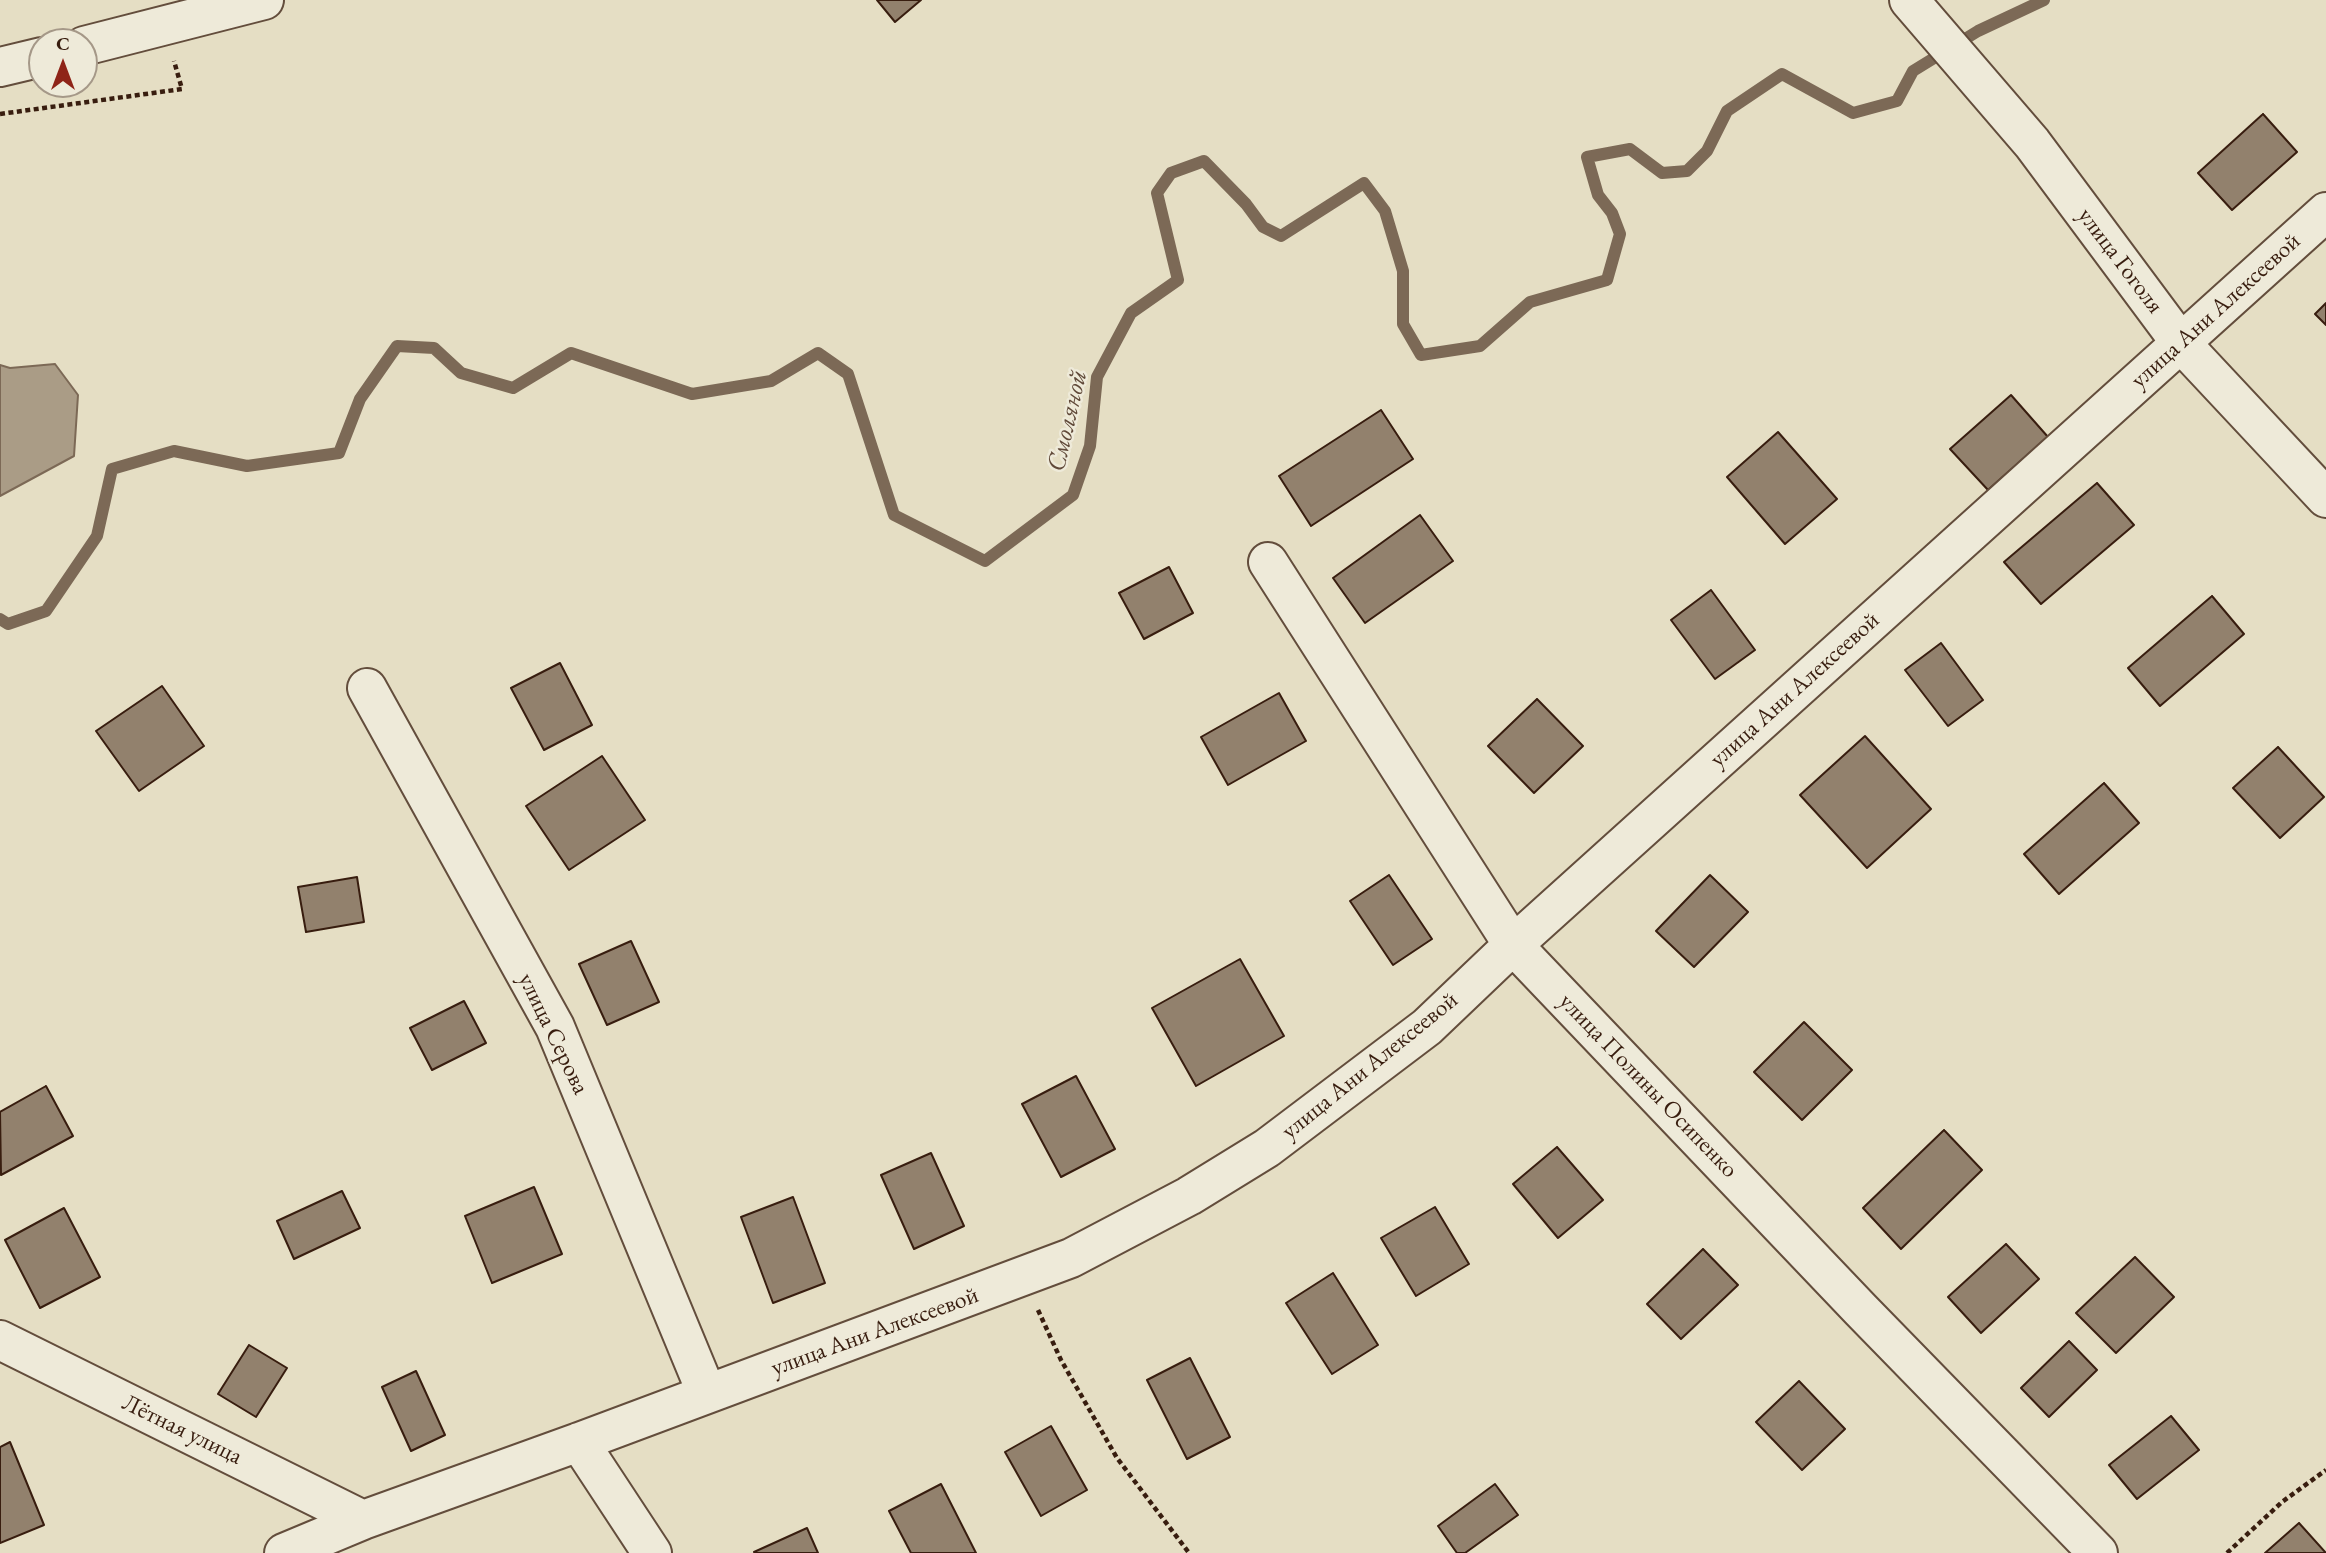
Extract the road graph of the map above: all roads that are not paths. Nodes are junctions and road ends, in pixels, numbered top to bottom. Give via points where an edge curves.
1 (264, 0) edge
2 (1909, 0) edge
3 (98, 42) edge
4 (28, 60) edge
5 (0, 67) edge
6 (2326, 212) edge
7 (2180, 342) junction
8 (2326, 498) edge
9 (1268, 562) dead end
10 (367, 688) dead end
11 (1513, 945) junction
12 (0, 1340) edge
13 (707, 1394) junction
14 (579, 1443) junction
15 (363, 1520) junction
16 (284, 1553) edge
17 (652, 1553) edge
18 (2098, 1553) edge

1 - 3 street
2 - 7 street, улица Гоголя via 2032,143
4 - 5 street
6 - 7 street, улица Ани Алексеевой
7 - 8 street, улица Гоголя
7 - 11 street, улица Ани Алексеевой
9 - 11 street, улица Полины Осипенко
10 - 13 street, улица Серова via 555,1027
11 - 13 street, улица Ани Алексеевой via 1427,1027 1267,1148 1189,1196 1071,1258
11 - 18 street, улица Полины Осипенко
12 - 15 street, Лётная улица
13 - 14 street, улица Ани Алексеевой
14 - 15 street, улица Ани Алексеевой
14 - 17 street
15 - 16 street, улица Ани Алексеевой

